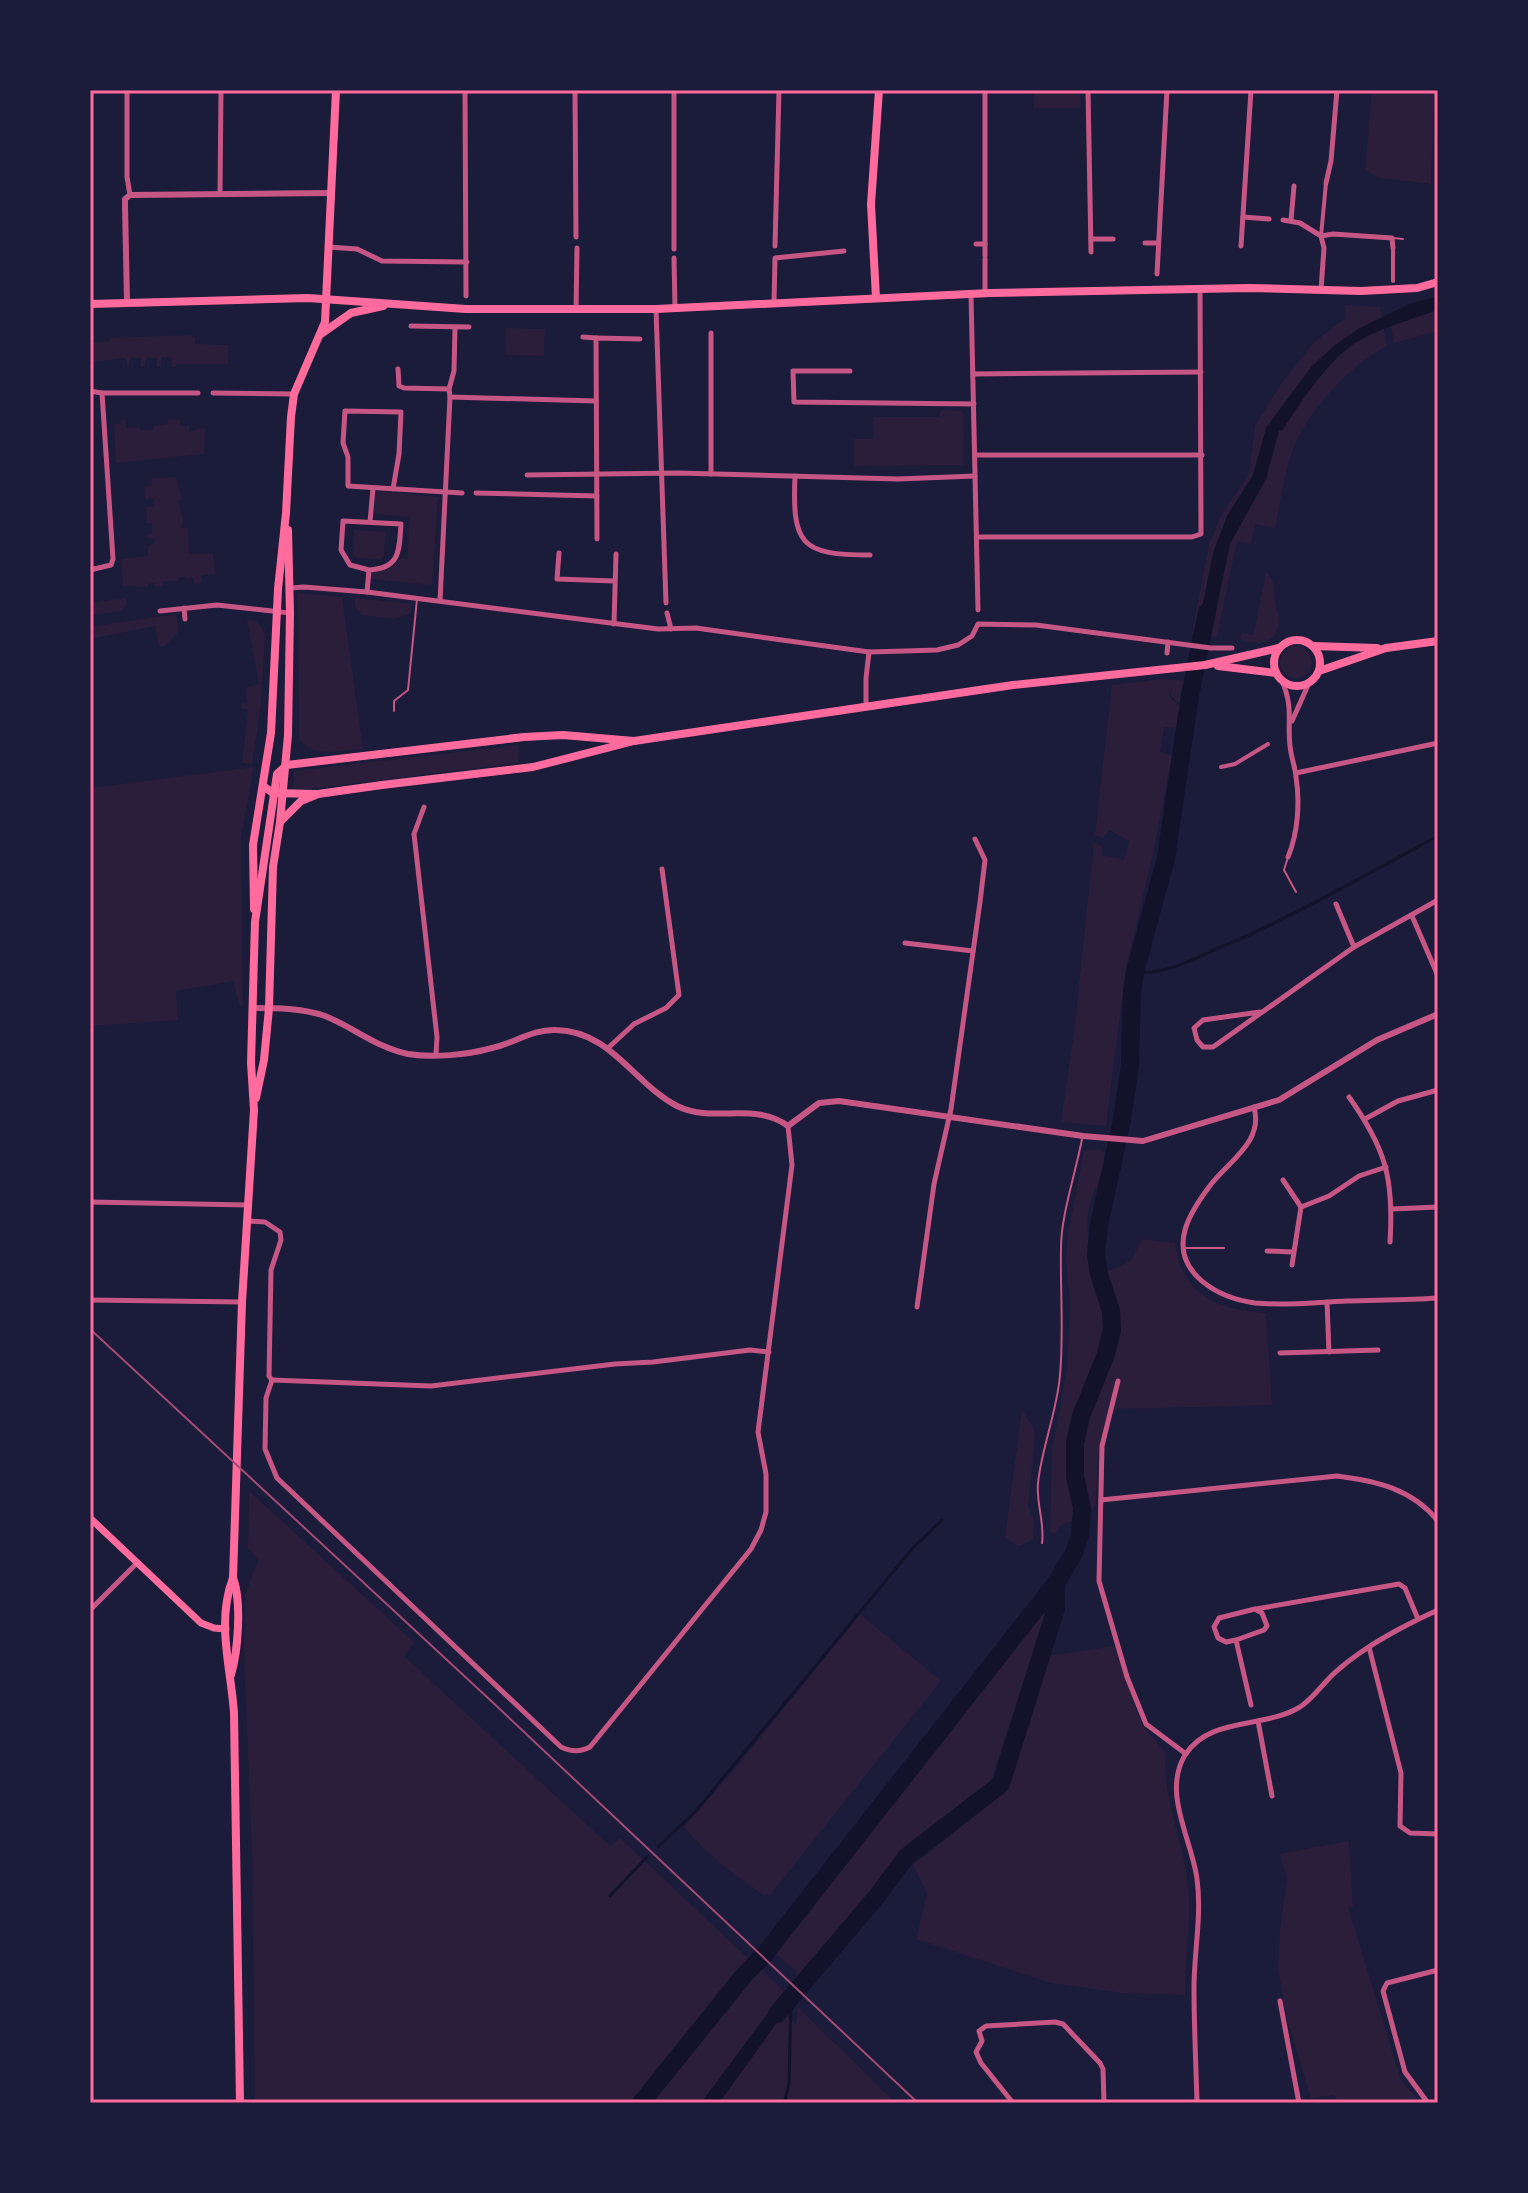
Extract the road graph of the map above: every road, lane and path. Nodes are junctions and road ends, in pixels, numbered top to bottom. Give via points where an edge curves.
1 (127, 90) edge
2 (221, 90) edge
3 (336, 90) edge
4 (465, 90) edge
5 (575, 90) edge
6 (674, 90) edge
7 (779, 90) edge
8 (879, 90) edge
9 (985, 90) edge
10 (1088, 90) edge
11 (1167, 90) edge
12 (1251, 90) edge
13 (1337, 90) edge
14 (1319, 178) dead end
15 (1327, 181) junction
16 (1294, 186) dead end
17 (220, 193) junction
18 (331, 193) junction
19 (130, 195) junction
20 (1243, 217) junction
21 (1269, 219) dead end
22 (1283, 220) dead end
23 (1291, 220) junction
24 (1321, 236) junction
25 (576, 237) dead end
26 (1392, 238) junction
27 (1091, 239) junction
28 (1113, 239) dead end
29 (1403, 239) dead end
30 (1145, 243) dead end
31 (1157, 243) junction
32 (976, 244) dead end
33 (985, 244) junction
34 (775, 246) dead end
35 (1241, 246) joint
36 (327, 247) junction
37 (577, 248) dead end
38 (1393, 248) joint
39 (674, 249) dead end
40 (844, 251) dead end
41 (1091, 252) dead end
42 (1240, 256) dead end
43 (674, 258) dead end
44 (467, 262) junction
45 (1157, 274) dead end
46 (1393, 281) dead end
47 (1438, 282) edge
48 (1200, 289) junction
49 (1321, 291) junction
50 (985, 293) junction
51 (971, 294) junction
52 (466, 296) dead end
53 (326, 298) junction
54 (876, 298) junction
55 (127, 301) junction
56 (90, 304) edge
57 (392, 304) junction
58 (774, 305) junction
59 (656, 309) junction
60 (675, 309) junction
61 (576, 310) junction
62 (411, 326) dead end
63 (469, 327) dead end
64 (455, 328) junction
65 (711, 333) dead end
66 (320, 335) junction
67 (583, 337) dead end
68 (596, 338) junction
69 (640, 339) dead end
70 (398, 369) dead end
71 (850, 371) dead end
72 (1201, 372) junction
73 (973, 374) junction
74 (449, 389) junction
75 (90, 391) edge
76 (102, 393) junction
77 (198, 393) dead end
78 (213, 393) dead end
79 (294, 394) junction
80 (450, 397) junction
81 (596, 401) junction
82 (974, 404) junction
83 (975, 455) junction
84 (1202, 455) junction
85 (596, 474) junction
86 (661, 474) junction
87 (711, 474) junction
88 (527, 475) dead end
89 (795, 476) junction
90 (975, 476) junction
91 (373, 488) junction
92 (393, 489) junction
93 (445, 492) junction
94 (462, 493) dead end
95 (476, 493) dead end
96 (597, 496) junction
97 (286, 513) junction
98 (370, 522) junction
99 (977, 537) junction
100 (597, 539) dead end
101 (559, 553) dead end
102 (616, 554) dead end
103 (870, 555) dead end
104 (90, 570) edge
105 (369, 570) junction
106 (614, 581) junction
107 (288, 588) junction
108 (367, 592) junction
109 (417, 598) junction
110 (440, 601) junction
111 (666, 603) dead end
112 (184, 608) junction
113 (978, 610) dead end
114 (160, 611) dead end
115 (277, 613) junction
116 (290, 613) junction
117 (667, 613) dead end
118 (185, 619) dead end
119 (614, 624) junction
120 (671, 629) junction
121 (1438, 641) edge
122 (1168, 642) junction
123 (1313, 646) junction
124 (1389, 647) junction
125 (1232, 648) dead end
126 (1279, 648) junction
127 (869, 652) junction
128 (1167, 653) dead end
129 (1205, 665) junction
130 (1319, 671) junction
131 (1278, 676) junction
132 (1309, 683) junction
133 (866, 705) junction
134 (394, 711) dead end
135 (1291, 722) junction
136 (634, 741) junction
137 (1438, 743) edge
138 (1268, 744) dead end
139 (287, 765) junction
140 (1221, 767) dead end
141 (1296, 773) junction
142 (263, 786) junction
143 (273, 793) junction
144 (284, 794) junction
145 (318, 794) junction
146 (424, 807) dead end
147 (280, 822) junction
148 (975, 839) dead end
149 (1288, 857) joint
150 (662, 869) dead end
151 (1296, 892) dead end
152 (1438, 900) edge
153 (1336, 904) dead end
154 (1412, 916) junction
155 (255, 922) junction
156 (905, 943) dead end
157 (1354, 947) junction
158 (973, 951) junction
159 (1438, 976) edge
160 (252, 1008) junction
161 (269, 1008) junction
162 (1260, 1012) junction
163 (1438, 1014) edge
164 (608, 1048) junction
165 (436, 1054) junction
166 (1438, 1090) edge
167 (1349, 1097) dead end
168 (1254, 1107) junction
169 (254, 1110) junction
170 (948, 1116) junction
171 (1365, 1119) junction
172 (788, 1126) junction
173 (1083, 1136) junction
174 (1386, 1167) junction
175 (1283, 1180) dead end
176 (90, 1202) edge
177 (248, 1205) junction
178 (1301, 1207) junction
179 (1438, 1207) edge
180 (1392, 1209) junction
181 (247, 1221) junction
182 (1390, 1242) dead end
183 (1184, 1248) junction
184 (1224, 1248) dead end
185 (1267, 1251) dead end
186 (1292, 1252) junction
187 (1292, 1265) dead end
188 (1438, 1298) edge
189 (90, 1300) edge
190 (242, 1302) junction
191 (1327, 1302) junction
192 (917, 1307) dead end
193 (1378, 1350) dead end
194 (769, 1352) junction
195 (1329, 1352) junction
196 (1280, 1353) dead end
197 (272, 1380) junction
198 (1118, 1381) dead end
199 (1101, 1500) junction
200 (90, 1518) edge
201 (1438, 1521) edge
202 (1042, 1543) dead end
203 (137, 1563) junction
204 (233, 1578) junction
205 (1255, 1609) junction
206 (90, 1610) edge
207 (1438, 1610) edge
208 (1418, 1619) junction
209 (226, 1629) junction
210 (1236, 1640) junction
211 (1369, 1647) junction
212 (231, 1676) junction
213 (1251, 1705) dead end
214 (1258, 1721) junction
215 (1186, 1754) junction
216 (1272, 1796) dead end
217 (1438, 1834) edge
218 (1438, 1970) edge
219 (1280, 2001) dead end
220 (90, 2089) edge
221 (91, 2103) edge
222 (240, 2103) edge
223 (1013, 2103) edge
224 (1104, 2103) edge
225 (1197, 2103) edge
226 (1299, 2103) edge
227 (1428, 2103) edge

1 - 19 street
2 - 17 street
3 - 18 main road
4 - 44 street
5 - 25 street
6 - 39 street
7 - 34 street
8 - 54 main road via 871,204
9 - 33 street
10 - 27 street
11 - 31 street
12 - 20 street
13 - 15 street
14 - 15 street
15 - 24 street
16 - 23 street
17 - 18 street
17 - 19 street
18 - 36 main road
19 - 55 street via 125,199
20 - 21 street
20 - 35 street
22 - 23 street
23 - 24 street
24 - 26 street
24 - 49 street
26 - 29 lane
26 - 38 street
27 - 28 street
27 - 41 street
30 - 31 street
31 - 45 street
32 - 33 street
33 - 50 street
35 - 42 street
36 - 44 street via 357,249 382,261
36 - 53 main road
37 - 61 street
38 - 46 street
40 - 58 street via 775,258
43 - 60 street
44 - 52 street
47 - 49 main road via 1408,289
48 - 49 main road
48 - 50 main road
48 - 72 street
50 - 51 main road
51 - 54 main road
51 - 73 street
53 - 55 main road
53 - 57 main road
53 - 66 main road
54 - 58 main road
55 - 56 main road
57 - 61 main road
57 - 66 main road via 351,313
58 - 60 main road
59 - 60 main road
59 - 61 main road
59 - 86 street
62 - 64 street
63 - 64 street
64 - 74 street
65 - 87 street
66 - 79 main road
67 - 68 street
68 - 69 street
68 - 81 street
70 - 74 street via 399,386 404,388
71 - 82 street via 793,371 794,402
72 - 73 street
72 - 84 street
73 - 82 street
74 - 80 street
75 - 76 street
76 - 77 street
76 - 104 street via 113,559 111,565
78 - 79 street
79 - 97 main road
80 - 81 street
80 - 93 street
81 - 85 street
82 - 83 street
83 - 84 street
83 - 90 street
84 - 99 street via 1199,535
85 - 86 street
85 - 88 street
85 - 96 street
86 - 87 street
86 - 111 street
87 - 89 street
89 - 90 street
89 - 103 street via 795,522 807,543 824,553
90 - 99 street
91 - 92 street
91 - 92 street via 348,486 345,411 401,412
91 - 98 street
92 - 93 street
93 - 94 street
93 - 110 street
95 - 96 street
96 - 100 street
97 - 107 main road
97 - 115 main road
98 - 105 street via 343,521 341,550 350,565
98 - 105 street via 401,524 394,561
99 - 113 street
101 - 106 street via 557,579
102 - 106 street
105 - 108 street
106 - 119 street
107 - 108 street
107 - 116 main road
108 - 109 street
109 - 110 street
109 - 134 lane via 408,690 394,701
110 - 119 street
112 - 114 street
112 - 115 street via 217,605
112 - 118 street
115 - 116 street
115 - 142 main road
116 - 139 main road
117 - 120 street
119 - 120 street
120 - 127 street
121 - 124 main road
122 - 125 street
122 - 127 street via 1036,625 978,624 965,642 949,649
122 - 128 street
123 - 124 main road
123 - 126 main road via 1296,639
123 - 130 main road via 1320,658
124 - 130 main road
126 - 129 main road
126 - 131 main road via 1274,659
127 - 133 street
129 - 131 main road via 1252,668
129 - 133 main road
130 - 132 main road
131 - 132 main road via 1294,686
131 - 135 street via 1288,694
132 - 135 street
133 - 136 main road
135 - 141 street
136 - 139 main road via 524,737
136 - 145 main road via 533,767
137 - 141 street
138 - 140 street
139 - 143 main road via 277,774
139 - 144 main road
141 - 149 street via 1298,806
142 - 143 main road
142 - 155 main road via 253,845
143 - 144 main road
143 - 155 main road
144 - 145 main road
144 - 147 main road
145 - 147 main road via 297,803
146 - 165 street via 414,834
147 - 161 main road via 270,916
148 - 158 street via 985,860
149 - 151 lane via 1284,870
150 - 164 street via 679,995
152 - 154 street
153 - 157 street
154 - 157 street
154 - 159 street
155 - 160 main road
156 - 158 street
157 - 162 street
158 - 170 street
160 - 161 street
160 - 169 main road
161 - 165 street via 322,1015 400,1052
161 - 169 main road
162 - 162 street via 1213,1047 1203,1047 1197,1040 1194,1028 1203,1020
163 - 168 street via 1377,1040 1283,1098
164 - 165 street via 584,1034 553,1029 495,1048
164 - 172 street via 679,1107 709,1115 766,1114
166 - 171 street via 1398,1101
167 - 171 street
168 - 173 street via 1135,1142
168 - 183 street via 1255,1130 1195,1208 1185,1229
169 - 177 main road
170 - 172 street via 827,1101
170 - 173 street
170 - 192 street
171 - 174 street
172 - 194 street via 792,1165
173 - 202 lane via 1061,1246 1063,1334 1056,1405 1042,1450
174 - 178 street
174 - 180 street
175 - 178 street
176 - 177 street
177 - 181 main road
178 - 186 street
179 - 180 street
180 - 182 street
181 - 190 main road
181 - 197 street via 265,1222 280,1232 271,1270
183 - 184 lane
183 - 191 street via 1188,1265 1218,1293 1256,1303
185 - 186 street
186 - 187 street
188 - 191 street
189 - 190 street
190 - 204 main road
191 - 195 street
193 - 195 street
194 - 197 street via 431,1386
194 - 197 street via 758,1432 767,1495 761,1530 751,1549 583,1751 561,1747 277,1478 265,1440
195 - 196 street
198 - 199 street via 1102,1446
199 - 201 street via 1337,1476 1410,1496
199 - 215 street via 1099,1581 1127,1677 1146,1724
200 - 203 main road
203 - 206 street
203 - 209 main road via 201,1623
204 - 209 main road
204 - 212 main road via 237,1605
205 - 208 street via 1399,1584
205 - 210 street via 1266,1618 1264,1630
205 - 210 street via 1215,1622 1218,1638
207 - 208 street
208 - 211 street
209 - 212 main road
210 - 213 street
211 - 214 street via 1300,1707
211 - 217 street via 1401,1773 1400,1826 1410,1833
212 - 222 main road
214 - 215 street via 1217,1729
214 - 216 street
215 - 225 street via 1176,1796 1198,1886
218 - 227 street via 1387,1983 1383,1991 1405,2072
219 - 226 street
220 - 221 street
223 - 224 street via 976,2052 982,2041 979,2031 986,2026 1063,2024 1103,2069

